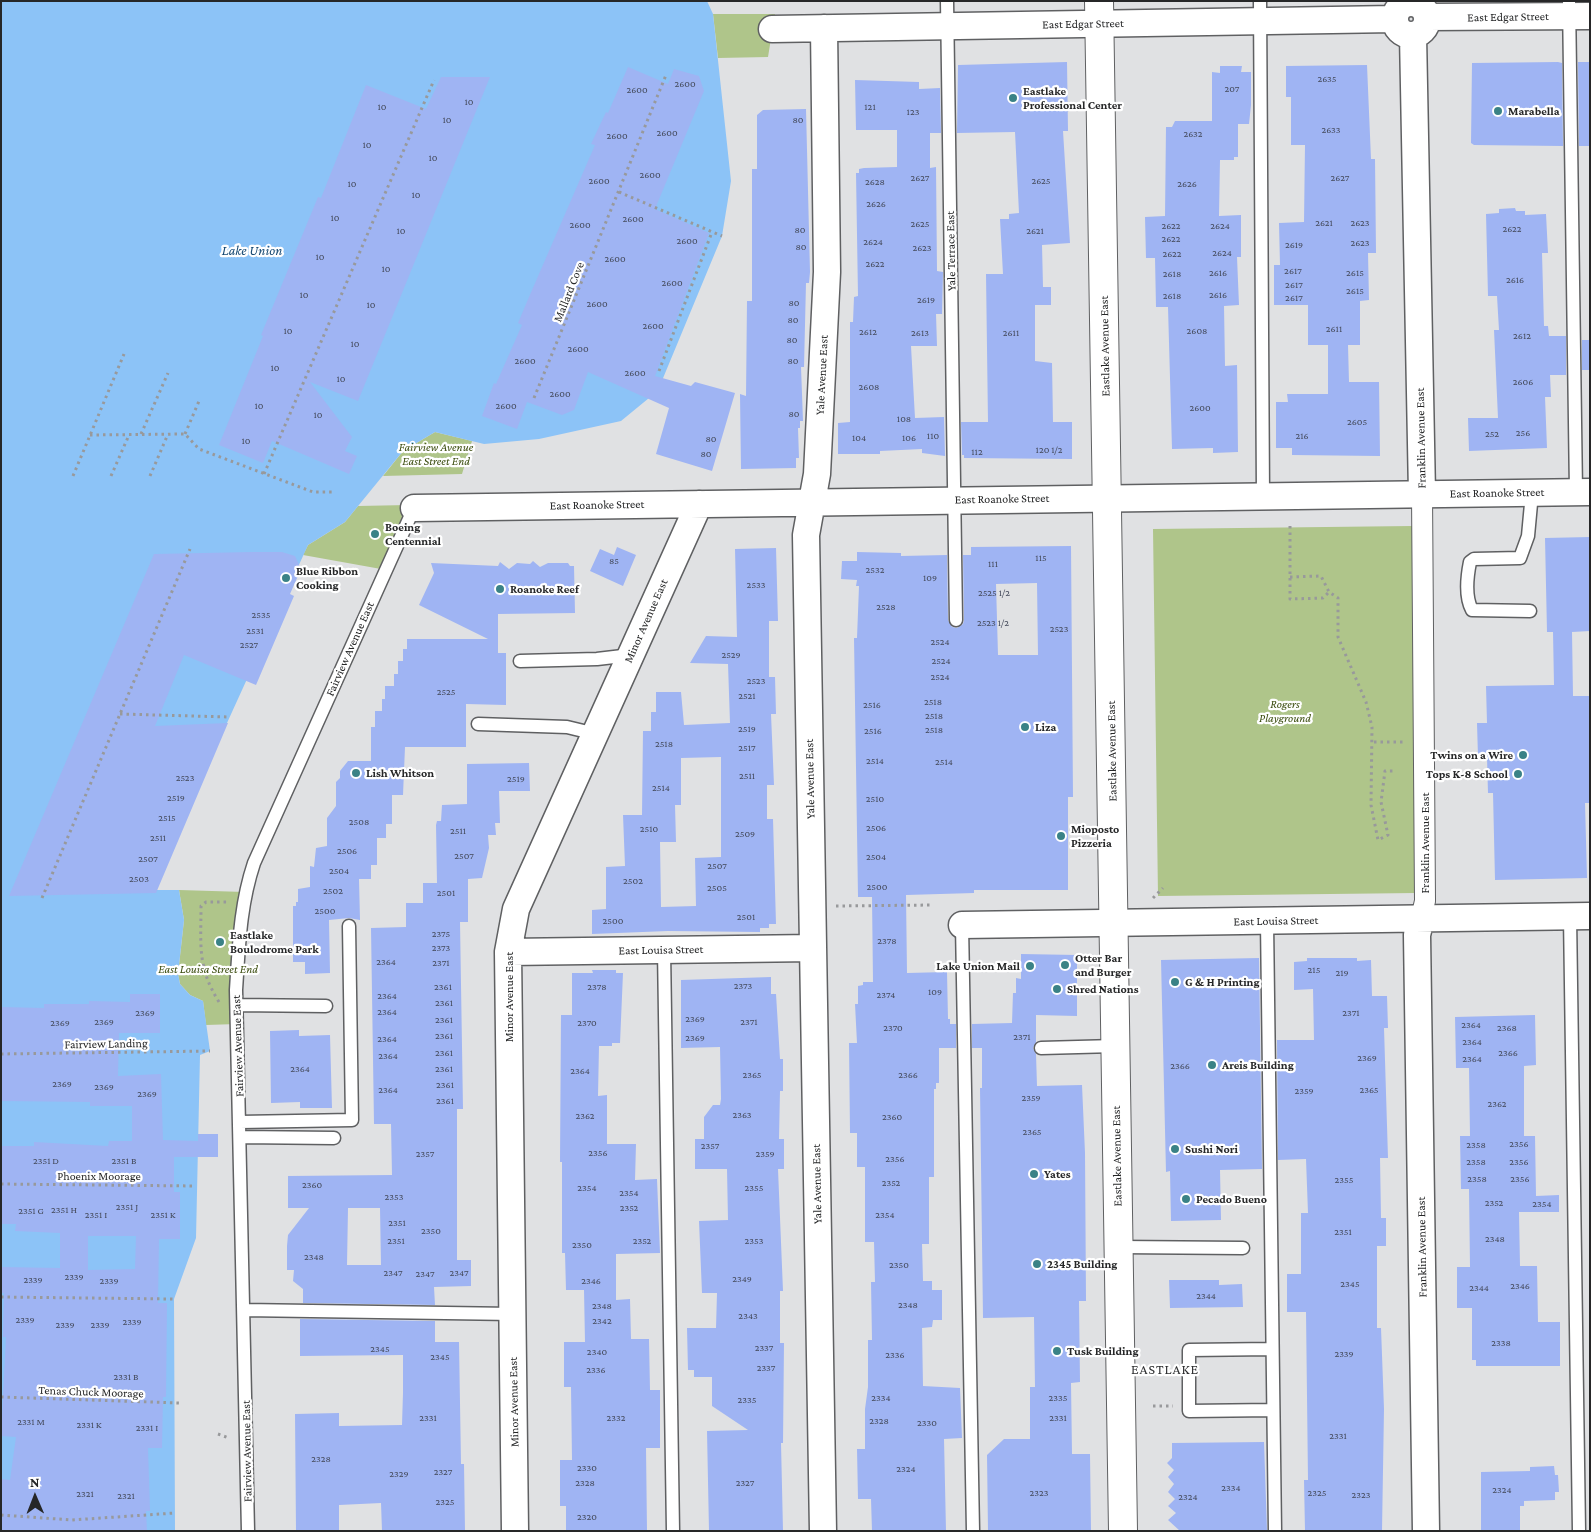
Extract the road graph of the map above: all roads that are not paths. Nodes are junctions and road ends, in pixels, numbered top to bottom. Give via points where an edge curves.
1 (1260, 11) edge
2 (1576, 11) edge
3 (1099, 12) edge
4 (948, 14) edge
5 (1412, 15) edge
6 (824, 28) junction
7 (772, 29) dead end
8 (1583, 492) edge
9 (1532, 493) junction
10 (1422, 494) junction
11 (1263, 496) junction
12 (1108, 497) junction
13 (955, 500) junction
14 (812, 502) junction
15 (699, 504) junction
16 (414, 508) joint
17 (1530, 611) dead end
18 (956, 620) dead end
19 (631, 655) junction
20 (520, 661) dead end
21 (478, 724) dead end
22 (596, 734) junction
23 (1580, 916) edge
24 (1421, 918) junction
25 (1267, 922) junction
26 (1114, 923) junction
27 (962, 925) joint
28 (349, 926) dead end
29 (813, 948) junction
30 (664, 950) junction
31 (508, 952) junction
32 (237, 1005) junction
33 (326, 1006) dead end
34 (1115, 1046) junction
35 (1040, 1048) dead end
36 (240, 1122) junction
37 (240, 1137) junction
38 (334, 1138) dead end
39 (1119, 1247) junction
40 (1243, 1248) dead end
41 (244, 1310) junction
42 (513, 1314) junction
43 (1272, 1349) junction
44 (1273, 1410) junction
45 (248, 1531) edge
46 (515, 1531) edge
47 (673, 1531) edge
48 (823, 1531) edge
49 (973, 1531) edge
50 (1123, 1531) edge
51 (1275, 1531) edge
52 (1426, 1531) edge
53 (1578, 1531) edge

1 - 3 street, East Edgar Street
1 - 5 street, East Edgar Street
1 - 11 lane
2 - 5 street, East Edgar Street
2 - 8 lane
3 - 4 street, East Edgar Street
3 - 12 main road, Eastlake Avenue East
4 - 6 street, East Edgar Street
4 - 13 lane, Yale Terrace East
5 - 10 street, Franklin Avenue East
6 - 7 street, East Edgar Street
6 - 14 street, Yale Avenue East via 827,272 817,474
8 - 9 street, East Roanoke Street
9 - 10 street, East Roanoke Street
9 - 17 lane via 1528,536 1520,558 1474,559 1468,571 1468,602 1472,610
10 - 11 street, East Roanoke Street
10 - 24 street, Franklin Avenue East via 1425,901
11 - 12 street, East Roanoke Street
12 - 13 street, East Roanoke Street
12 - 26 main road, Eastlake Avenue East
13 - 14 street, East Roanoke Street
13 - 18 lane, Yale Terrace East
14 - 15 street, East Roanoke Street
14 - 29 street, Yale Avenue East via 806,536
15 - 16 street, East Roanoke Street
15 - 19 street, Minor Avenue East
16 - 32 lane, Fairview Avenue East via 254,863 244,892
19 - 20 lane
19 - 22 street, Minor Avenue East
21 - 22 lane via 567,727
22 - 31 street, Minor Avenue East via 516,909
23 - 24 street, East Louisa Street
23 - 53 lane
24 - 25 street, East Louisa Street
24 - 52 street, Franklin Avenue East via 1417,934
25 - 26 street, East Louisa Street
25 - 43 lane
26 - 27 street, East Louisa Street
26 - 34 main road, Eastlake Avenue East
27 - 49 lane
28 - 36 lane via 352,1120
29 - 30 street, East Louisa Street
29 - 48 street, Yale Avenue East
30 - 31 street, East Louisa Street
30 - 47 lane
31 - 42 street, Minor Avenue East
32 - 33 lane
32 - 36 lane, Fairview Avenue East
34 - 35 lane
34 - 39 main road, Eastlake Avenue East
36 - 37 lane, Fairview Avenue East
37 - 38 lane
37 - 41 lane, Fairview Avenue East
39 - 40 lane
39 - 50 main road, Eastlake Avenue East
41 - 42 lane
41 - 45 lane, Fairview Avenue East
42 - 46 street, Minor Avenue East
43 - 44 lane
43 - 44 lane via 1189,1350 1189,1359 1190,1411
44 - 51 lane

